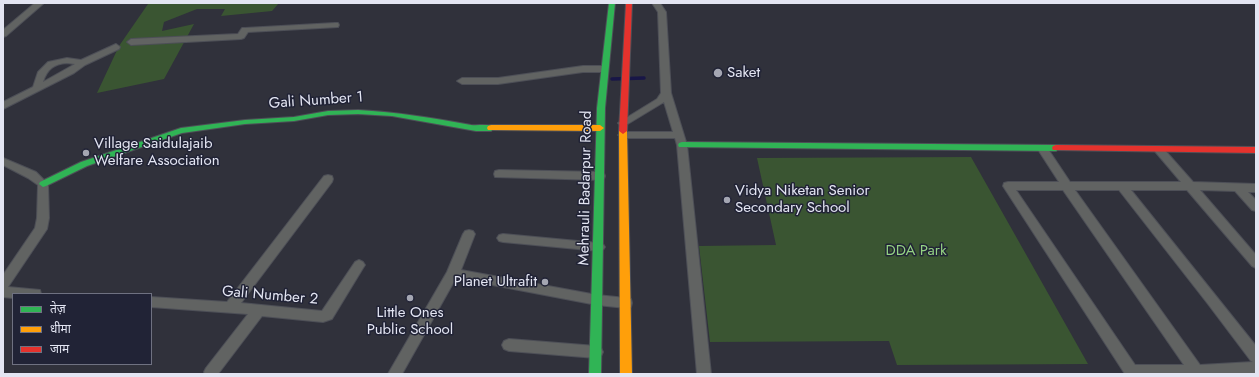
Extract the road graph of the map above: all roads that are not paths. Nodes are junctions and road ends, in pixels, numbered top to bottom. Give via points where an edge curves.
1 (40, 3) edge
2 (612, 3) edge
3 (629, 3) edge
4 (656, 3) edge
5 (335, 25) dead end
6 (3, 34) edge
7 (131, 42) dead end
8 (116, 47) dead end
9 (82, 63) junction
10 (604, 70) junction
11 (462, 80) dead end
12 (38, 88) junction
13 (666, 93) junction
14 (3, 106) edge
15 (623, 123) junction
16 (600, 128) junction
17 (623, 136) junction
18 (680, 140) junction
19 (1042, 148) junction
20 (1158, 149) junction
21 (1256, 150) edge
22 (3, 161) edge
23 (499, 174) dead end
24 (600, 176) junction
25 (328, 179) dead end
26 (43, 184) junction
27 (1066, 186) junction
28 (1122, 186) junction
29 (1189, 186) junction
30 (1238, 187) junction
31 (1256, 188) edge
32 (1256, 207) edge
33 (469, 234) dead end
34 (503, 238) dead end
35 (599, 247) junction
36 (1256, 263) edge
37 (359, 265) dead end
38 (453, 273) junction
39 (3, 285) edge
40 (3, 292) edge
41 (19, 293) edge
42 (597, 300) junction
43 (152, 302) edge
44 (626, 302) junction
45 (230, 308) junction
46 (259, 310) junction
47 (509, 345) dead end
48 (596, 352) junction
49 (1256, 357) edge
50 (1256, 368) edge
51 (1196, 371) junction
52 (211, 372) dead end
53 (395, 374) edge
54 (595, 374) edge
55 (626, 374) edge
56 (704, 374) edge

1 - 6 street
2 - 10 street, Mehrauli Badarpur Road
3 - 15 street
4 - 13 street via 662,12
5 - 7 street via 245,30 241,36
8 - 9 street
9 - 12 street
9 - 12 street via 51,63 43,70
10 - 11 street via 583,70 498,81
10 - 16 street, Mehrauli Badarpur Road
12 - 14 street
13 - 15 street via 660,100
13 - 18 street
15 - 17 street
16 - 24 street, Mehrauli Badarpur Road
16 - 26 street, Gali Number 1 via 476,128 392,114 328,113 181,131 84,164
17 - 18 street
17 - 44 street
18 - 19 street
18 - 56 street
19 - 20 street
19 - 27 street
20 - 21 street
20 - 29 street
22 - 26 street via 32,175
23 - 24 street
24 - 35 street, Mehrauli Badarpur Road
25 - 45 street
26 - 39 street via 41,230
27 - 28 street
27 - 51 street
27 - 51 street via 1008,186 1131,371
28 - 29 street
28 - 49 street
29 - 30 street
29 - 36 street
30 - 31 street
30 - 32 street
33 - 38 street
34 - 35 street
35 - 42 street, Mehrauli Badarpur Road
37 - 46 street, Gali Number 2 via 327,315 323,317
38 - 42 street
38 - 53 street
40 - 41 street
42 - 44 street
42 - 48 street, Mehrauli Badarpur Road
43 - 45 street, Gali Number 2
44 - 55 street
45 - 46 street, Gali Number 2
46 - 52 street
47 - 48 street
48 - 54 street, Mehrauli Badarpur Road
50 - 51 street

